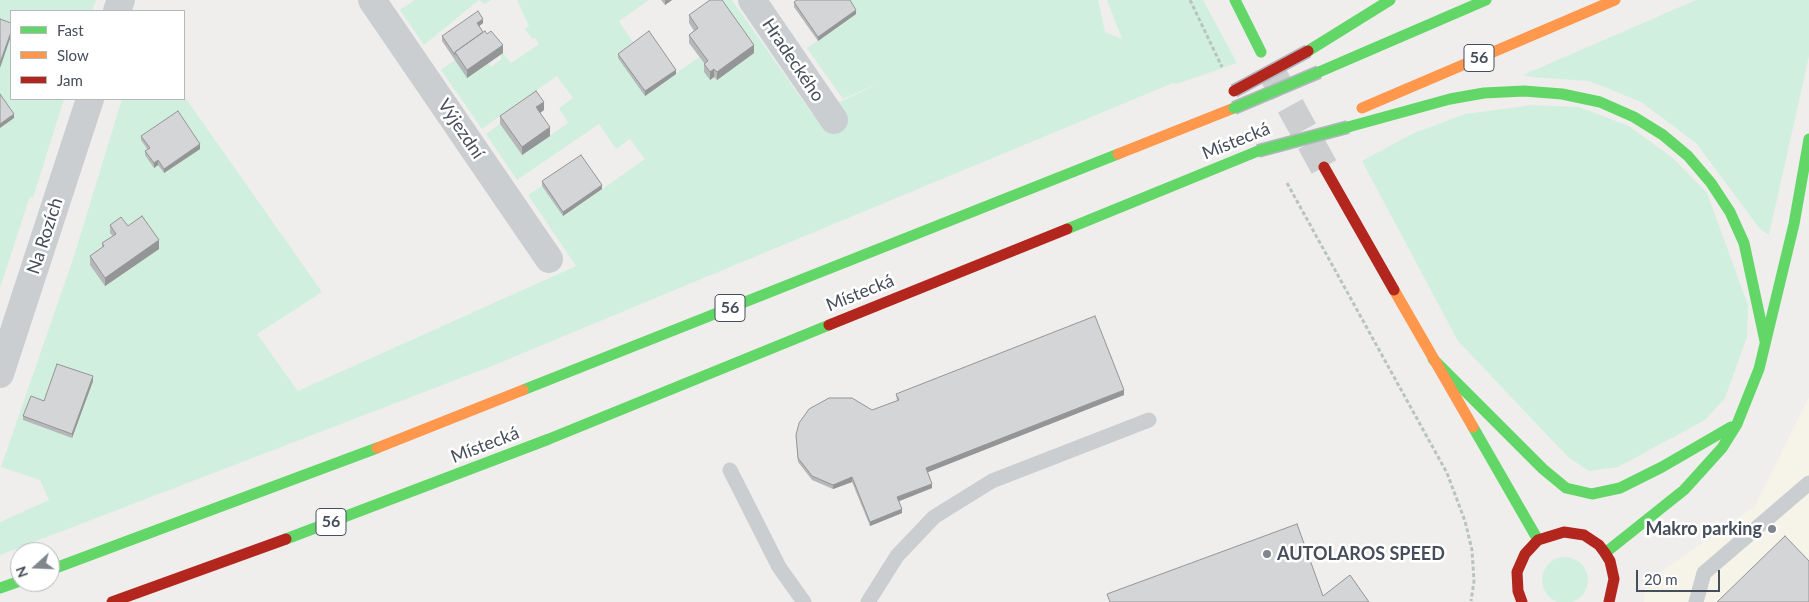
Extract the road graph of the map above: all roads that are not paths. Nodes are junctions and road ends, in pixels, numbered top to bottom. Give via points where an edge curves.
1 (372, 0) edge
2 (752, 0) edge
3 (1235, 0) edge
4 (1390, 0) edge
5 (1486, 0) edge
6 (1615, 0) edge
7 (1261, 52) dead end
8 (1228, 95) dead end
9 (90, 100) edge
10 (1211, 104) dead end
11 (834, 120) dead end
12 (1809, 139) edge
13 (1127, 150) junction
14 (1258, 151) junction
15 (1324, 167) tunnel mouth
16 (550, 259) dead end
17 (1765, 341) junction
18 (1432, 359) junction
19 (0, 374) edge
20 (1149, 420) dead end
21 (1737, 424) junction
22 (730, 470) dead end
23 (1809, 483) edge
24 (1538, 540) junction
25 (1605, 553) junction
26 (60, 566) edge
27 (112, 602) edge
28 (804, 602) edge
29 (868, 602) edge
30 (1522, 602) edge
31 (1609, 602) edge
32 (1696, 602) edge

1 - 16 street, Výjezdní
2 - 11 street, Hradeckého
3 - 7 main road
4 - 8 main road, bridge via 1308,51
5 - 13 main road, Místecká / 56, bridge
6 - 14 main road, Místecká / 56, bridge
9 - 19 street, Na Rozích
10 - 13 main road
12 - 17 main road via 1794,224
13 - 26 main road, Místecká / 56 via 332,466
14 - 17 main road, bridge via 1484,93 1524,91 1600,102 1663,135 1688,156 1711,183 1730,212 1744,243
14 - 27 main road, Místecká / 56 via 549,439
15 - 18 main road
17 - 21 main road via 1759,368
18 - 21 main road via 1543,470 1566,488 1592,494 1620,488
18 - 24 main road
20 - 29 lane via 992,481 934,517 897,556
21 - 25 main road via 1722,448 1684,490
22 - 28 lane via 779,567
23 - 32 lane via 1704,573
24 - 25 main road via 1555,533 1574,533 1592,540
24 - 30 main road via 1525,554 1517,572
25 - 31 main road via 1614,580

